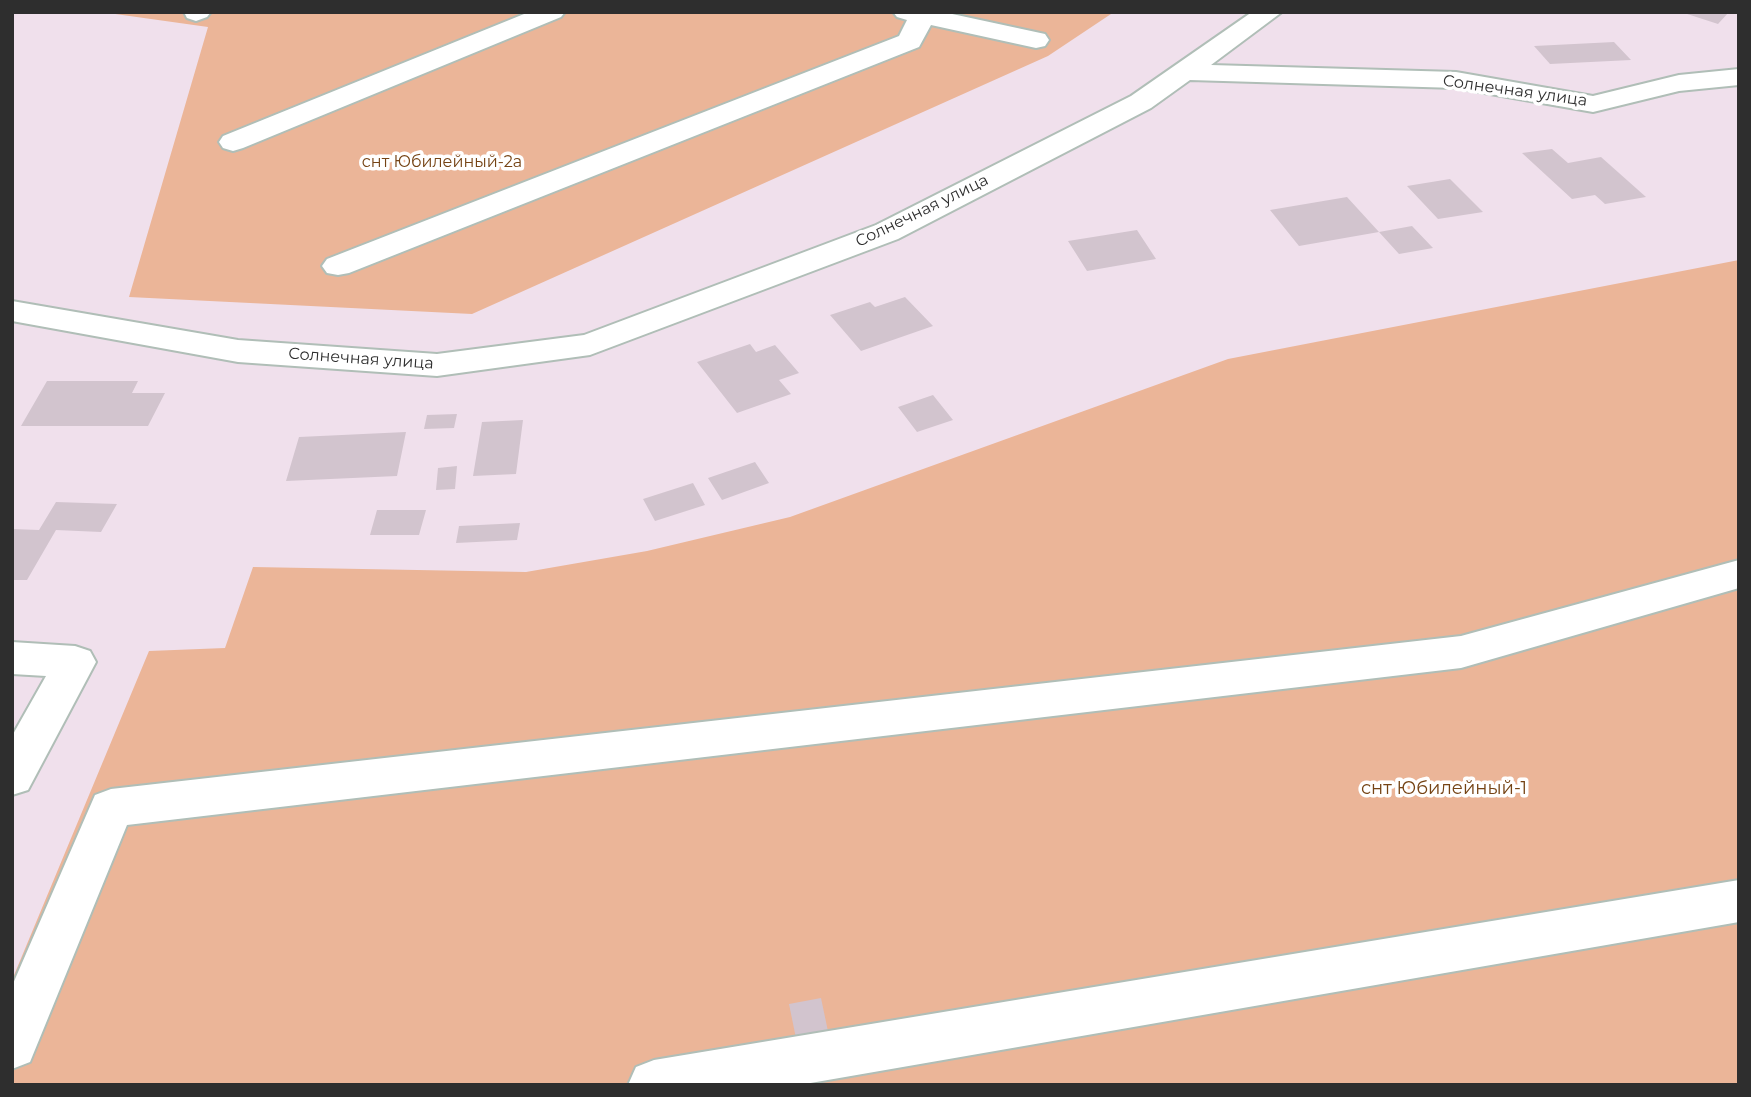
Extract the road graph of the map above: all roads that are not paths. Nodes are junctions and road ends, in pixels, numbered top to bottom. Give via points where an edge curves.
1 (552, 12) edge
2 (1269, 12) edge
3 (914, 14) edge
4 (1036, 40) dead end
5 (1184, 72) junction
6 (1739, 77) edge
7 (233, 142) dead end
8 (338, 266) dead end
9 (12, 311) edge
10 (1739, 574) edge
11 (12, 658) edge
12 (12, 777) edge
13 (1739, 901) edge
14 (12, 1045) edge
15 (654, 1085) edge

1 - 7 street
2 - 5 street
3 - 4 street
3 - 8 street via 910,41
5 - 6 street, Солнечная улица via 1456,80 1593,104 1679,83
5 - 9 street, Солнечная улица via 1141,102 887,232 590,345 437,365 238,351
10 - 14 street via 1461,652 111,808
11 - 12 street via 75,662
13 - 15 street

